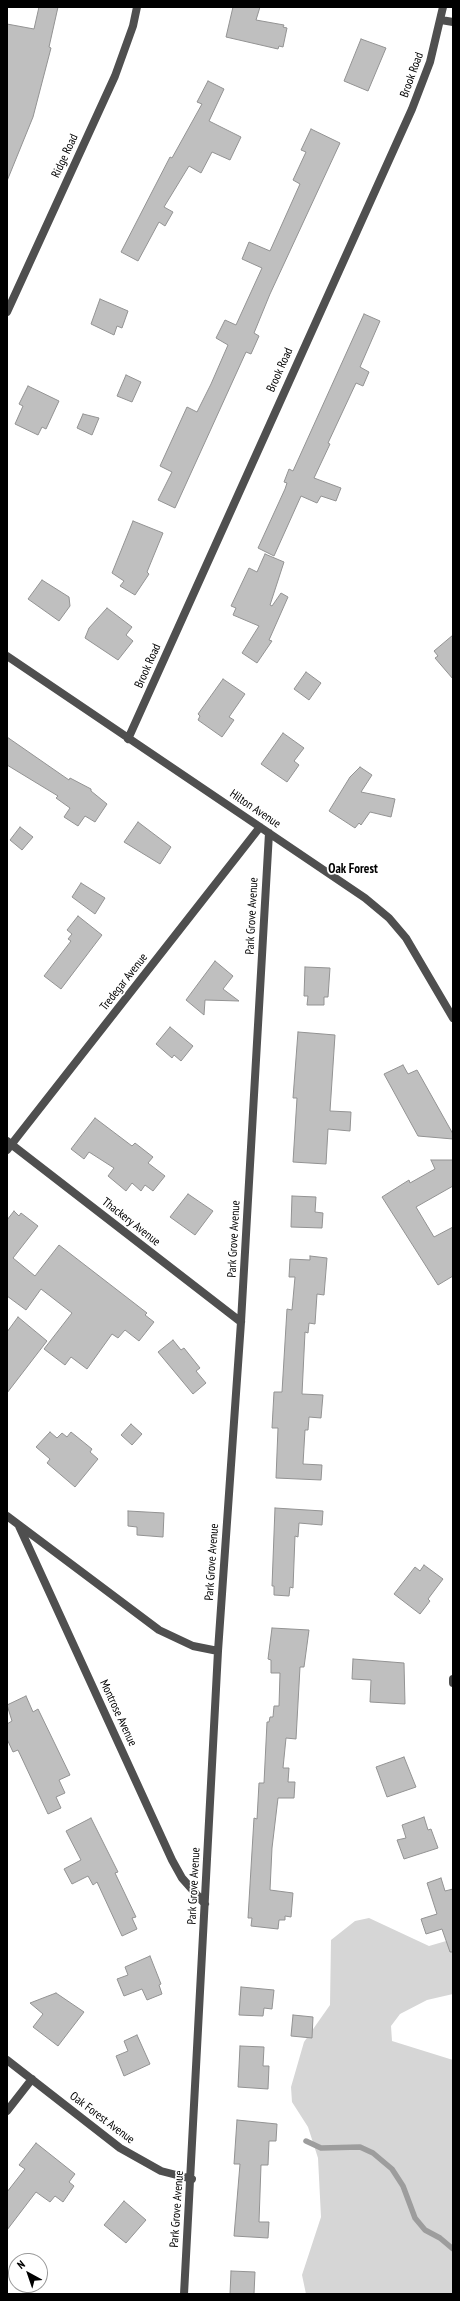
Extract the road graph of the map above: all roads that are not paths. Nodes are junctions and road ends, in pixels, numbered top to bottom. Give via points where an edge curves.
1 (137, 7) edge
2 (443, 7) edge
3 (441, 20) junction
4 (453, 22) edge
5 (7, 312) edge
6 (7, 656) edge
7 (128, 739) junction
8 (260, 827) junction
9 (269, 833) junction
10 (453, 1018) edge
11 (9, 1145) edge
12 (241, 1322) junction
13 (7, 1516) edge
14 (19, 1526) junction
15 (218, 1651) junction
16 (453, 1679) edge
17 (453, 1683) edge
18 (205, 1904) junction
19 (7, 2060) edge
20 (32, 2079) junction
21 (7, 2111) edge
22 (192, 2179) junction
23 (184, 2294) edge

1 - 5 street, Ridge Road via 115,76
2 - 3 street, Brook Road
3 - 4 street
3 - 7 street, Brook Road via 430,62 412,110
6 - 7 street, Hilton Avenue
7 - 8 street, Hilton Avenue
8 - 9 street, Hilton Avenue
8 - 11 street, Tredegar Avenue
9 - 10 street, Hilton Avenue via 365,898 389,918 406,938
9 - 12 street, Park Grove Avenue
11 - 12 street, Thackery Avenue
12 - 15 street, Park Grove Avenue
13 - 14 street, Montrose Avenue
14 - 15 street, Montrose Avenue via 159,1630 193,1646
14 - 18 street, Montrose Avenue via 172,1860 182,1878
15 - 18 street, Park Grove Avenue
16 - 17 street
18 - 22 street, Park Grove Avenue
19 - 20 street, Oak Forest Avenue
20 - 21 street
20 - 22 street, Oak Forest Avenue via 125,2151 161,2170
22 - 23 street, Park Grove Avenue

